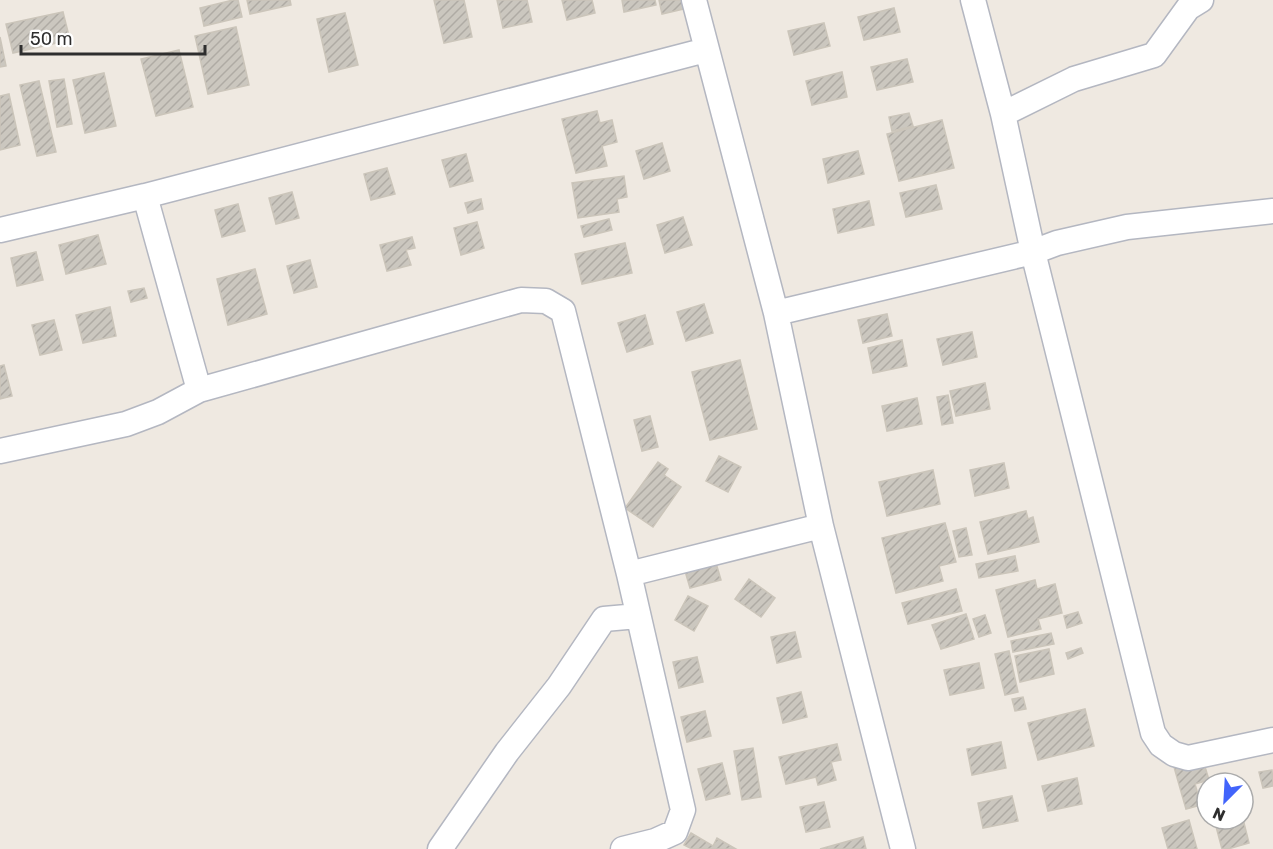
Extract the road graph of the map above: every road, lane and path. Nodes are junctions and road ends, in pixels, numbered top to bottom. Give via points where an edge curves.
1 (694, 0) edge
2 (973, 0) edge
3 (1201, 0) edge
4 (706, 50) junction
5 (1003, 114) junction
6 (145, 196) junction
7 (1273, 210) edge
8 (0, 230) edge
9 (1033, 252) junction
10 (776, 313) junction
11 (200, 390) junction
12 (0, 451) edge
13 (821, 526) junction
14 (629, 574) junction
15 (638, 616) junction
16 (1273, 740) edge
17 (440, 849) edge
18 (623, 849) edge
19 (903, 849) edge

1 - 4 street
2 - 5 street
3 - 5 street via 1188,8 1154,55 1074,79
4 - 6 street
4 - 10 street
5 - 9 street
6 - 8 street
6 - 11 street
7 - 9 street via 1127,227
9 - 10 street
9 - 16 street via 1153,733 1161,745 1188,758
10 - 13 street
11 - 12 street via 126,424
11 - 14 street via 521,300 546,301 563,311
13 - 14 street
13 - 19 street
14 - 15 street
15 - 17 street via 604,619
15 - 18 street via 683,810 675,832

